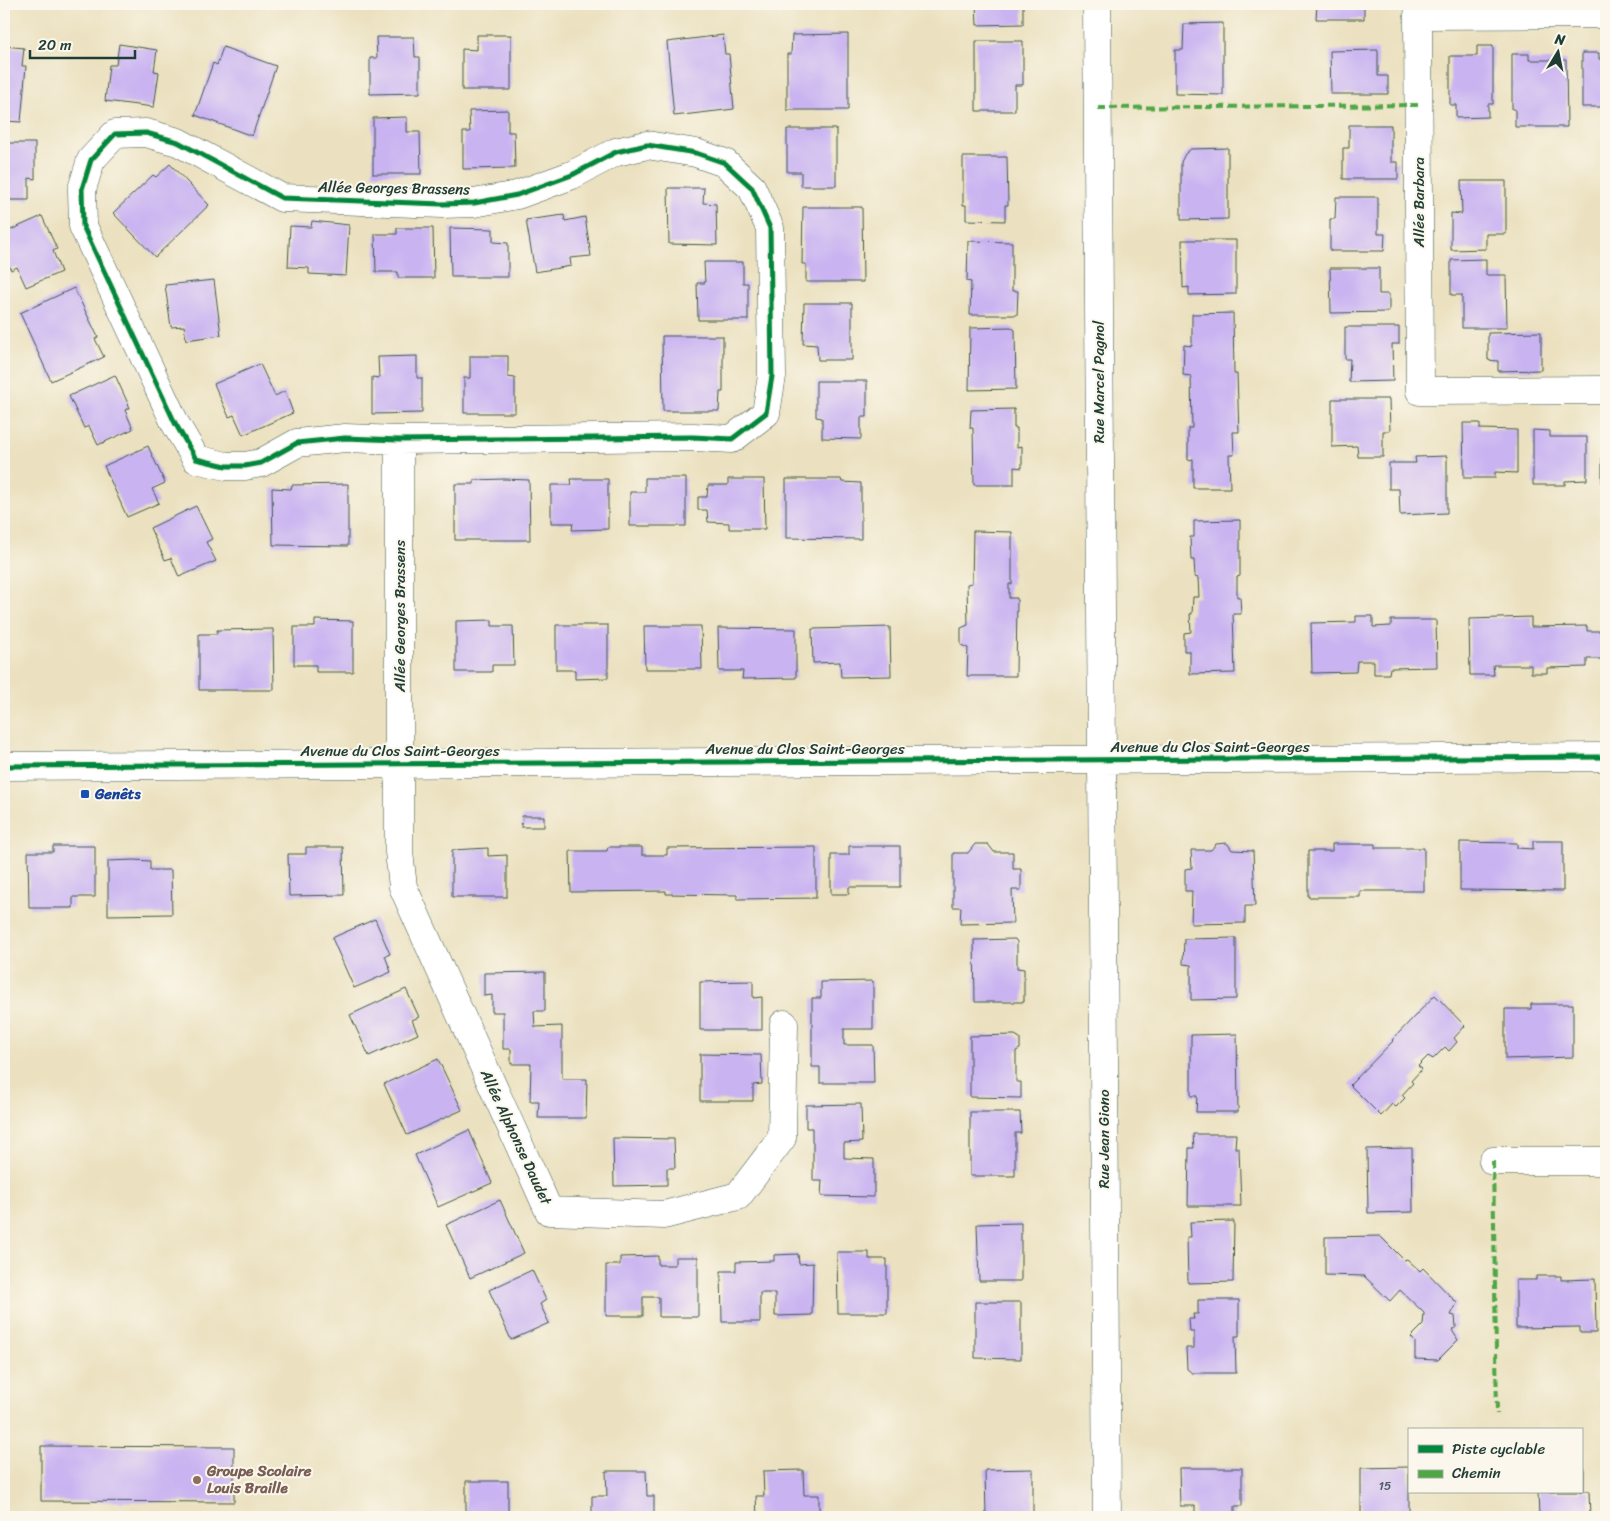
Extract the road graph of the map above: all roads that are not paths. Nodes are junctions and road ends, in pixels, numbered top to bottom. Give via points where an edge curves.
1 (1097, 4) edge
2 (1606, 14) edge
3 (1606, 390) edge
4 (399, 440) junction
5 (1606, 757) edge
6 (1102, 760) junction
7 (400, 763) junction
8 (4, 766) edge
9 (784, 1024) dead end
10 (1493, 1161) dead end
11 (1606, 1161) edge
12 (1107, 1517) edge

1 - 6 street, Rue Marcel Pagnol
2 - 3 street, Allée Barbara via 1418,15 1420,391
4 - 4 street, Allée Georges Brassens via 732,439 766,413 772,376 770,228 752,188 725,163 696,153 647,145 616,152 518,195 474,203 282,198 178,142 146,133 116,134 91,160 82,189 82,226 175,423 196,459 226,466 244,466 261,463 298,443 345,438
4 - 7 street, Allée Georges Brassens
5 - 6 street, Avenue du Clos Saint-Georges
6 - 7 street, Avenue du Clos Saint-Georges
6 - 12 street, Rue Jean Giono
7 - 8 street, Avenue du Clos Saint-Georges
7 - 9 street, Allée Alphonse Daudet via 399,852 403,887 549,1211 664,1215 738,1196 782,1138
10 - 11 street

